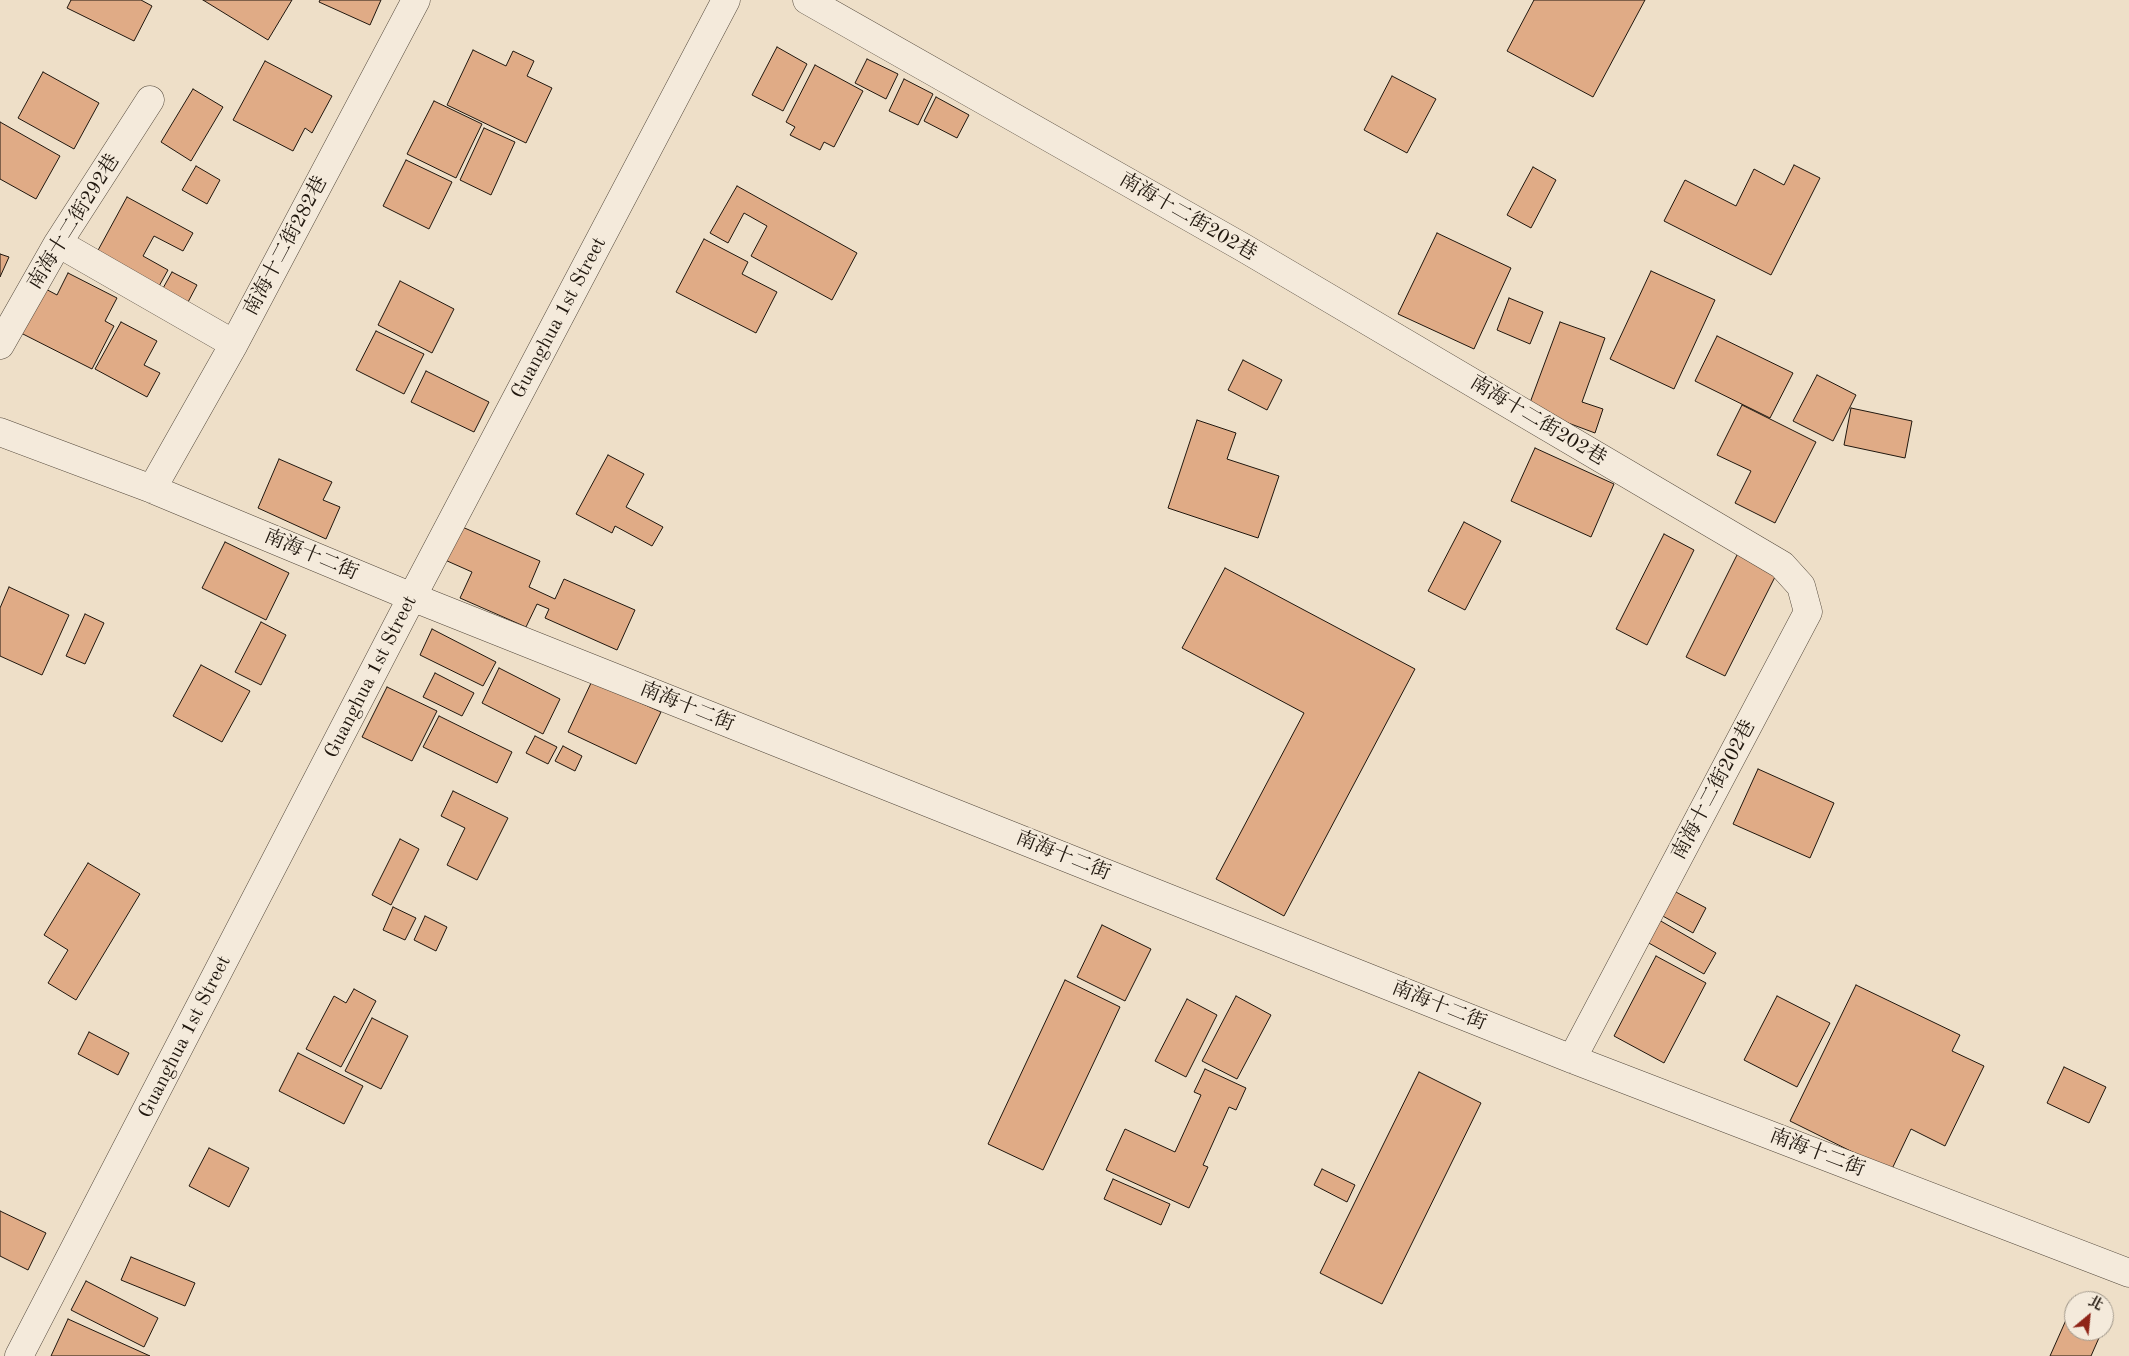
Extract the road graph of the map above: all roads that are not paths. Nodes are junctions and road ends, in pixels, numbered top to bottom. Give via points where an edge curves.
1 (416, 0) edge
2 (726, 0) edge
3 (807, 0) edge
4 (150, 100) dead end
5 (58, 243) junction
6 (234, 344) junction
7 (0, 345) edge
8 (0, 432) edge
9 (152, 489) junction
10 (412, 598) junction
11 (1572, 1058) junction
12 (2129, 1273) edge
13 (20, 1356) edge

1 - 6 street, 南海十二街282巷
2 - 10 street, Guanghua 1st Street
3 - 11 street, 南海十二街202巷 via 1295,278 1782,565 1801,586 1808,612
4 - 5 street, 南海十二街292巷
5 - 6 street
5 - 7 street, 南海十二街292巷
6 - 9 street, 南海十二街282巷
8 - 9 street, 南海十二街
9 - 10 street, 南海十二街
10 - 11 street, 南海十二街
10 - 13 street, Guanghua 1st Street
11 - 12 street, 南海十二街

